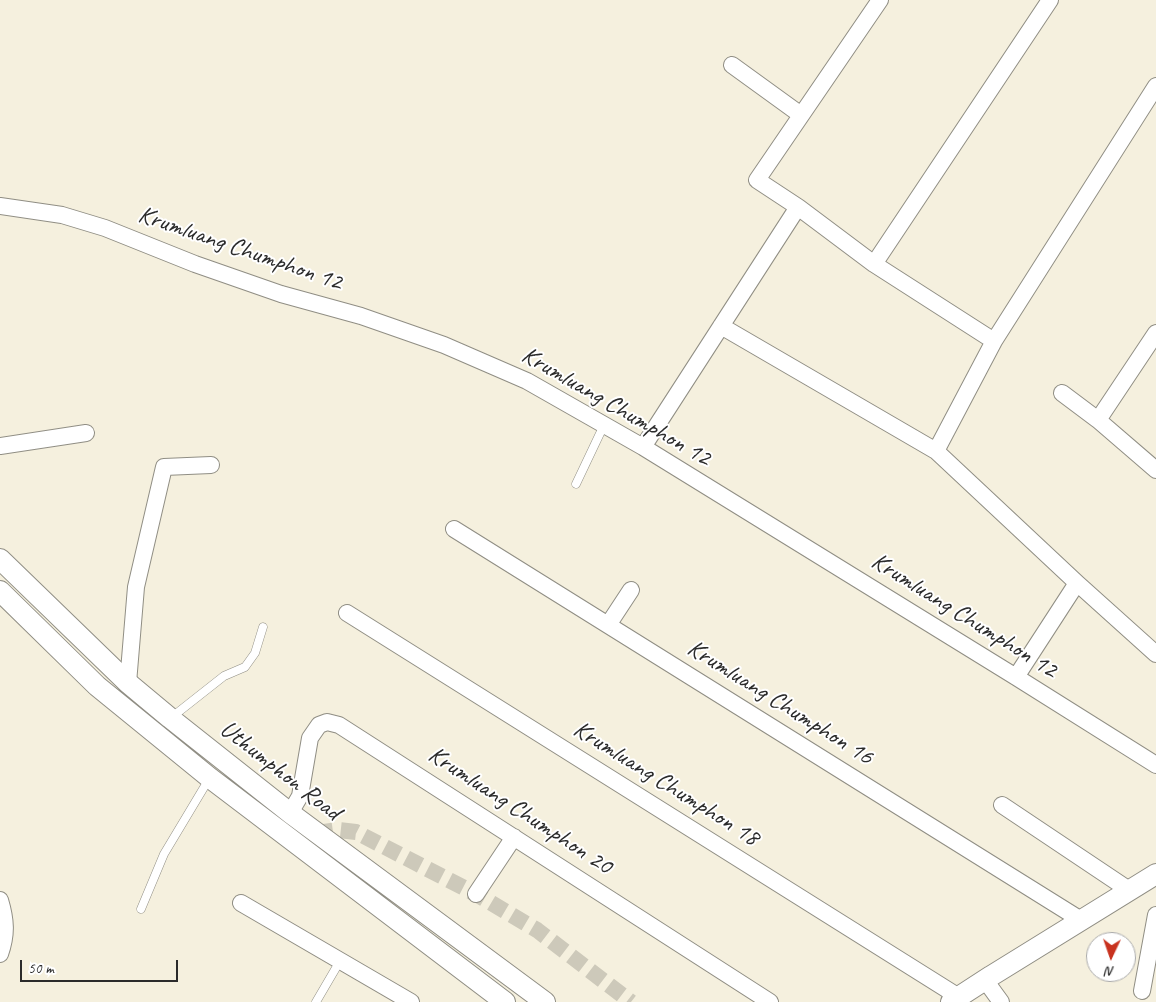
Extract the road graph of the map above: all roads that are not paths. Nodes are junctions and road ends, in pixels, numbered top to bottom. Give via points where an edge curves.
1 (880, 0) edge
2 (1050, 0) edge
3 (732, 65) dead end
4 (1156, 86) edge
5 (801, 115) junction
6 (0, 206) edge
7 (798, 207) junction
8 (874, 264) junction
9 (720, 326) junction
10 (1156, 333) edge
11 (994, 341) junction
12 (1062, 393) dead end
13 (1098, 420) junction
14 (604, 425) junction
15 (86, 433) dead end
16 (0, 446) edge
17 (643, 448) junction
18 (936, 451) junction
19 (211, 465) dead end
20 (1156, 470) edge
21 (576, 484) dead end
22 (454, 529) dead end
23 (0, 559) edge
24 (1077, 582) junction
25 (631, 590) dead end
26 (0, 591) edge
27 (347, 613) dead end
28 (608, 625) junction
29 (263, 627) dead end
30 (1156, 654) edge
31 (1016, 677) junction
32 (128, 683) junction
33 (170, 718) junction
34 (1156, 765) edge
35 (210, 778) junction
36 (1002, 805) dead end
37 (290, 813) junction
38 (514, 837) junction
39 (1156, 874) edge
40 (1129, 890) junction
41 (476, 894) dead end
42 (0, 900) edge
43 (241, 903) dead end
44 (141, 909) dead end
45 (1156, 915) edge
46 (1081, 920) junction
47 (0, 954) edge
48 (340, 961) junction
49 (985, 980) junction
50 (1142, 991) dead end
51 (955, 999) edge
52 (316, 1002) edge
53 (411, 1002) edge
54 (505, 1002) edge
55 (545, 1002) edge
56 (770, 1002) edge
57 (1001, 1002) edge

1 - 5 street
2 - 8 street
3 - 5 street
4 - 11 street
5 - 7 street via 758,180
6 - 14 street, Krumluang Chumphon 12 via 62,215 105,228 281,294 362,316 444,345 527,381
7 - 8 street
7 - 9 street
8 - 11 street
9 - 17 street
9 - 18 street
10 - 13 street
11 - 18 street
12 - 13 street
13 - 20 street
14 - 17 street, Krumluang Chumphon 12
14 - 21 lane
15 - 16 street
17 - 31 street, Krumluang Chumphon 12
18 - 24 street
19 - 32 street via 164,467 136,588
22 - 28 street, Krumluang Chumphon 16
23 - 32 street, Uthumphon Road
24 - 30 street
24 - 31 street
25 - 28 street
26 - 35 street, Uthumphon Road via 98,686
27 - 51 street, Krumluang Chumphon 18
28 - 46 street, Krumluang Chumphon 16
29 - 33 lane via 255,653 245,666 224,676
31 - 34 street, Krumluang Chumphon 12
32 - 33 street, Uthumphon Road
33 - 37 street, Uthumphon Road
35 - 44 lane via 164,854
35 - 54 street, Uthumphon Road
36 - 40 street
37 - 38 street, Krumluang Chumphon 20 via 300,796 310,738 319,725 327,722 339,725
37 - 55 street, Uthumphon Road
38 - 41 street
38 - 56 street, Krumluang Chumphon 20
39 - 40 street
40 - 46 street
42 - 47 street via 5,917
43 - 48 street
45 - 50 street
46 - 49 street
48 - 52 lane
48 - 53 street
49 - 51 street
49 - 57 street

